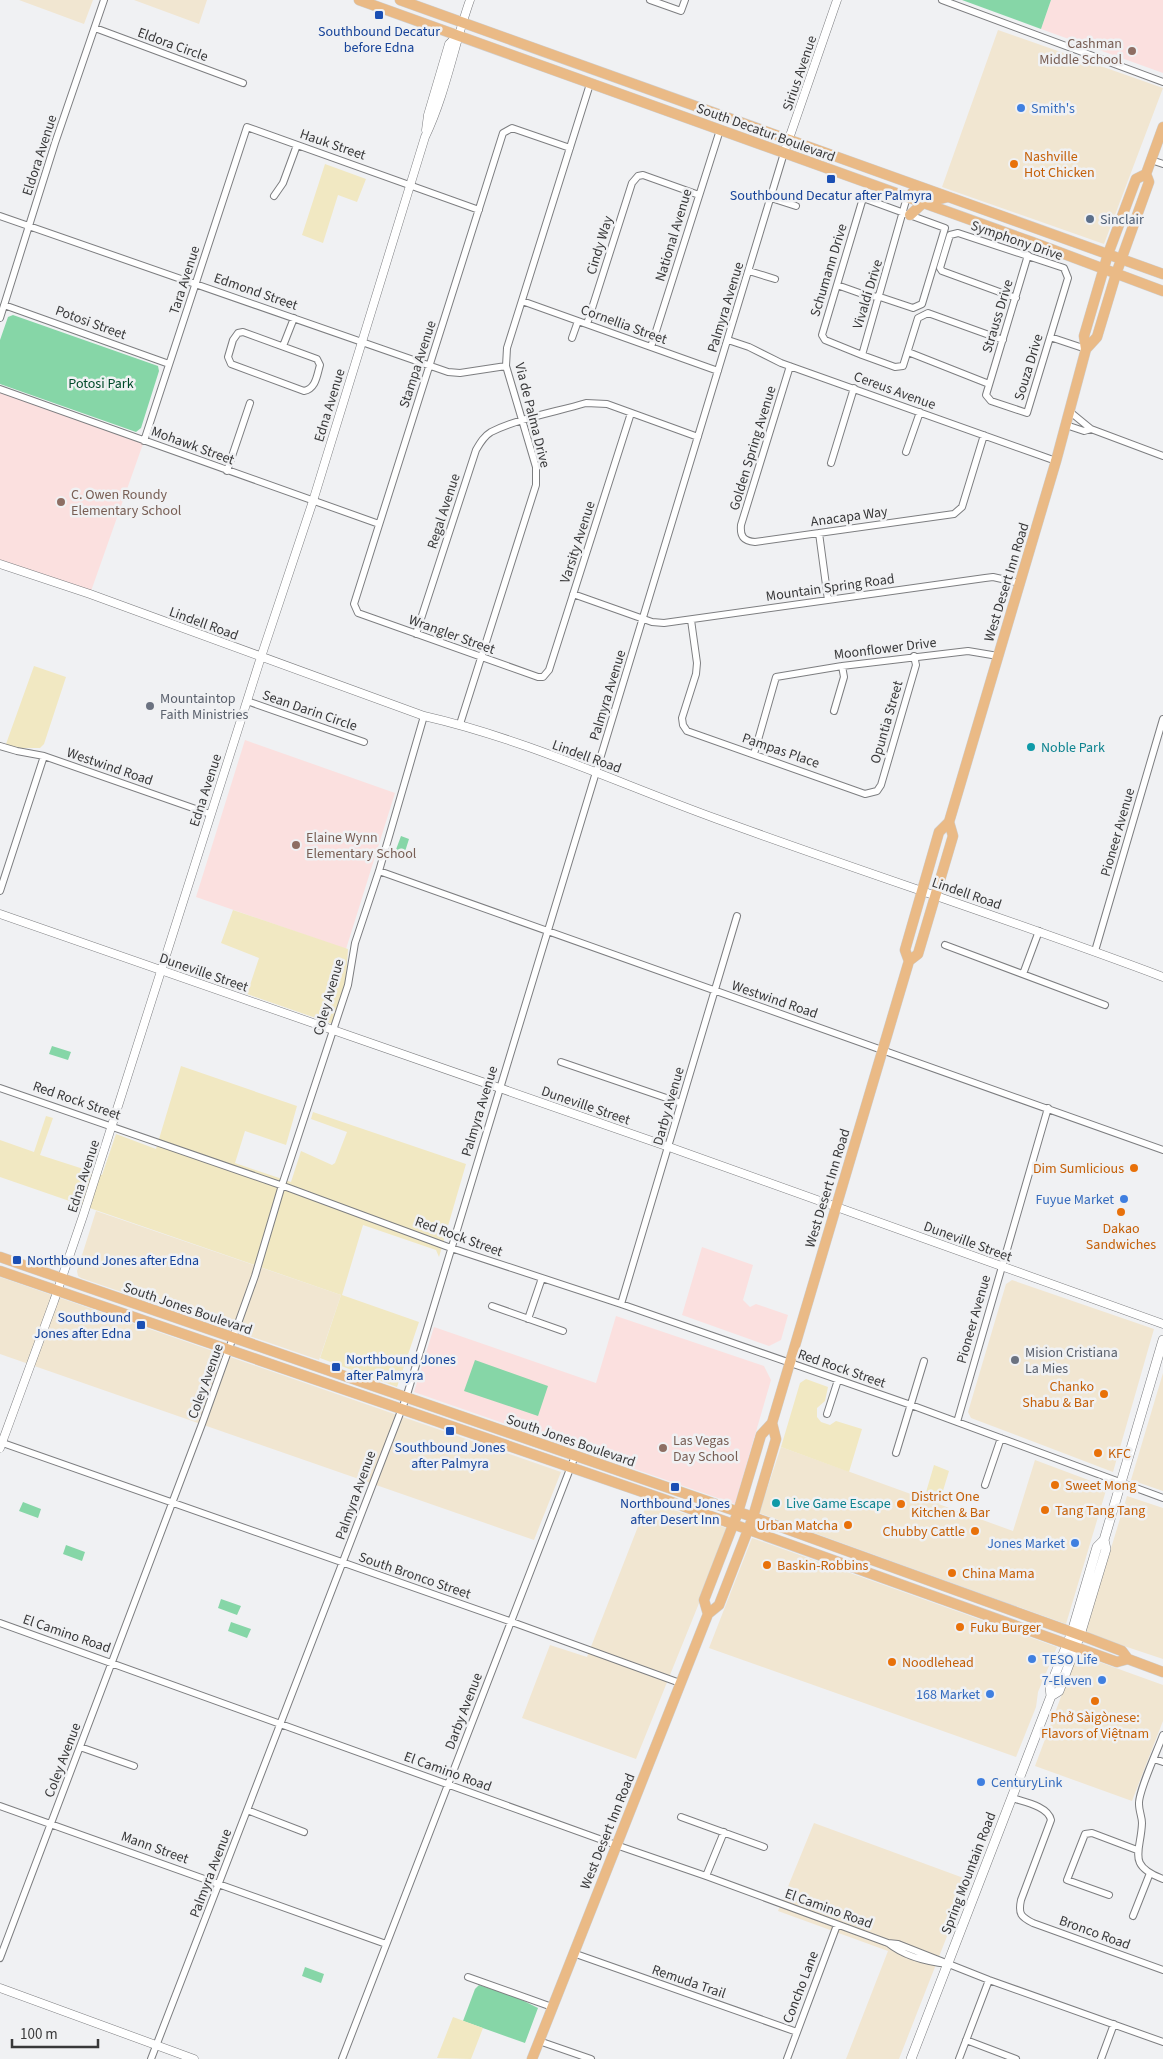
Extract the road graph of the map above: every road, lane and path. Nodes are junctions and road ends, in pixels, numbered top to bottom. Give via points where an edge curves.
1 (104, 0) edge
2 (359, 0) edge
3 (400, 0) edge
4 (470, 0) edge
5 (650, 0) edge
6 (685, 0) edge
7 (837, 0) edge
8 (942, 0) edge
9 (95, 28) junction
10 (460, 29) junction
11 (1163, 82) edge
12 (243, 83) dead end
13 (590, 84) junction
14 (635, 85) junction
15 (247, 127) joint
16 (1163, 127) edge
17 (720, 130) junction
18 (789, 140) junction
19 (296, 145) junction
20 (570, 148) junction
21 (784, 154) junction
22 (1151, 160) junction
23 (1163, 164) edge
24 (1146, 174) junction
25 (410, 185) junction
26 (699, 195) junction
27 (274, 196) dead end
28 (907, 197) junction
29 (949, 197) junction
30 (771, 198) junction
31 (923, 203) junction
32 (796, 206) dead end
33 (479, 210) junction
34 (0, 216) edge
35 (906, 216) junction
36 (961, 217) junction
37 (1015, 221) junction
38 (30, 227) junction
39 (1108, 254) junction
40 (1028, 255) junction
41 (1121, 259) junction
42 (1103, 269) junction
43 (749, 271) junction
44 (1066, 273) joint
45 (1116, 274) junction
46 (1163, 274) edge
47 (775, 279) dead end
48 (197, 284) junction
49 (837, 285) junction
50 (1163, 292) edge
51 (880, 297) junction
52 (1016, 298) junction
53 (522, 300) junction
54 (4, 305) junction
55 (0, 318) edge
56 (294, 318) junction
57 (578, 321) junction
58 (587, 324) junction
59 (1050, 336) junction
60 (572, 338) dead end
61 (728, 340) junction
62 (1003, 340) junction
63 (361, 342) junction
64 (284, 346) junction
65 (651, 347) junction
66 (1086, 349) junction
67 (908, 352) junction
68 (862, 355) junction
69 (170, 364) junction
70 (506, 366) junction
71 (790, 366) junction
72 (429, 367) junction
73 (718, 372) junction
74 (989, 384) junction
75 (854, 388) junction
76 (0, 389) edge
77 (250, 403) dead end
78 (1069, 411) junction
79 (631, 412) junction
80 (920, 412) junction
81 (522, 421) junction
82 (1066, 425) junction
83 (1091, 429) junction
84 (984, 435) junction
85 (698, 437) junction
86 (144, 441) junction
87 (906, 452) dead end
88 (1163, 456) edge
89 (1056, 461) junction
90 (831, 463) dead end
91 (226, 471) junction
92 (313, 501) junction
93 (379, 524) junction
94 (819, 533) junction
95 (743, 538) joint
96 (0, 564) edge
97 (1020, 583) junction
98 (574, 594) junction
99 (828, 600) junction
100 (355, 609) joint
101 (643, 619) junction
102 (691, 620) junction
103 (416, 634) junction
104 (914, 656) junction
105 (998, 656) junction
106 (261, 657) junction
107 (481, 658) junction
108 (842, 666) junction
109 (543, 677) joint
110 (247, 701) junction
111 (834, 710) dead end
112 (424, 716) junction
113 (1163, 719) edge
114 (460, 724) junction
115 (364, 742) dead end
116 (0, 746) edge
117 (754, 754) junction
118 (44, 756) junction
119 (597, 772) junction
120 (874, 793) joint
121 (210, 814) junction
122 (950, 822) junction
123 (379, 871) junction
124 (922, 890) junction
125 (0, 891) edge
126 (936, 895) junction
127 (0, 914) edge
128 (738, 916) dead end
129 (546, 931) junction
130 (1039, 931) junction
131 (944, 946) dead end
132 (1095, 951) junction
133 (909, 961) junction
134 (161, 971) junction
135 (1023, 974) junction
136 (1163, 977) edge
137 (714, 989) junction
138 (1105, 1005) dead end
139 (332, 1031) junction
140 (883, 1050) junction
141 (561, 1062) dead end
142 (0, 1088) edge
143 (499, 1088) junction
144 (681, 1103) junction
145 (1048, 1108) junction
146 (112, 1125) junction
147 (669, 1147) junction
148 (1163, 1150) edge
149 (282, 1185) junction
150 (836, 1207) junction
151 (451, 1248) junction
152 (0, 1257) edge
153 (1001, 1267) junction
154 (0, 1271) edge
155 (542, 1278) junction
156 (62, 1279) junction
157 (58, 1291) junction
158 (621, 1304) junction
159 (492, 1306) dead end
160 (528, 1319) junction
161 (1163, 1324) edge
162 (563, 1331) dead end
163 (234, 1338) junction
164 (1163, 1340) edge
165 (230, 1350) junction
166 (924, 1362) dead end
167 (790, 1363) junction
168 (838, 1380) junction
169 (406, 1398) junction
170 (911, 1405) junction
171 (400, 1409) junction
172 (827, 1414) dead end
173 (957, 1422) junction
174 (772, 1423) junction
175 (1002, 1438) junction
176 (1, 1444) edge
177 (896, 1453) dead end
178 (575, 1456) junction
179 (570, 1468) junction
180 (1121, 1483) junction
181 (985, 1485) dead end
182 (1163, 1498) edge
183 (172, 1503) junction
184 (738, 1512) junction
185 (753, 1517) junction
186 (734, 1524) junction
187 (748, 1529) junction
188 (343, 1563) junction
189 (904, 1572) junction
190 (904, 1585) junction
191 (708, 1614) junction
192 (512, 1622) junction
193 (0, 1623) edge
194 (1076, 1633) junction
195 (1071, 1645) junction
196 (1128, 1659) junction
197 (112, 1662) junction
198 (1163, 1672) edge
199 (680, 1683) junction
200 (280, 1723) junction
201 (1163, 1735) edge
202 (80, 1747) junction
203 (1154, 1759) junction
204 (1163, 1762) edge
205 (134, 1766) dead end
206 (448, 1784) junction
207 (1012, 1798) junction
208 (0, 1806) edge
209 (247, 1810) junction
210 (681, 1817) dead end
211 (51, 1824) junction
212 (304, 1832) dead end
213 (724, 1832) junction
214 (616, 1845) junction
215 (764, 1847) dead end
216 (1137, 1850) junction
217 (1150, 1873) junction
218 (706, 1876) junction
219 (1163, 1879) edge
220 (219, 1884) junction
221 (1108, 1896) dead end
222 (1133, 1916) dead end
223 (837, 1925) junction
224 (386, 1944) junction
225 (573, 1954) junction
226 (0, 1958) edge
227 (948, 1964) junction
228 (1163, 1970) edge
229 (468, 1977) dead end
230 (989, 1980) junction
231 (0, 1988) edge
232 (552, 2007) junction
233 (1114, 2024) junction
234 (797, 2032) junction
235 (966, 2040) junction
236 (539, 2041) junction
237 (1163, 2042) edge
238 (157, 2045) junction
239 (588, 2058) edge
240 (151, 2059) edge
241 (194, 2059) edge
242 (342, 2059) edge
243 (532, 2059) edge
244 (787, 2059) edge
245 (911, 2059) edge
246 (959, 2059) edge
247 (1016, 2059) edge
248 (1101, 2059) edge

1 - 9 street, Eldora Avenue
2 - 10 main road, South Decatur Boulevard
3 - 10 main road, South Decatur Boulevard
4 - 10 street, Edna Avenue
5 - 6 street via 681,11
7 - 18 street, Sirius Avenue
8 - 11 street
9 - 12 street, Eldora Circle
9 - 38 street, Eldora Avenue
10 - 13 main road, South Decatur Boulevard
10 - 14 main road, South Decatur Boulevard
10 - 25 street, Edna Avenue via 449,44
13 - 14 main road via 593,79 600,79 630,90
13 - 17 main road, South Decatur Boulevard
13 - 20 street, Via de Palma Drive
14 - 18 main road, South Decatur Boulevard
15 - 19 street, Hauk Street
15 - 48 street, Tara Avenue
16 - 22 main road, West Desert Inn Road
17 - 21 main road, South Decatur Boulevard
17 - 26 street, National Avenue
18 - 21 street, Sirius Avenue
18 - 29 main road, South Decatur Boulevard
19 - 25 street, Hauk Street
19 - 27 street via 284,183
20 - 33 street, Stampa Avenue via 512,128 507,130
20 - 53 street, Via de Palma Drive
21 - 28 main road, South Decatur Boulevard
21 - 30 street, Palmyra Avenue
22 - 23 street
22 - 24 main road, West Desert Inn Road
24 - 39 main road, West Desert Inn Road via 1136,179
24 - 41 main road, West Desert Inn Road via 1149,182
25 - 33 street, Hauk Street
25 - 63 street, Edna Avenue
26 - 58 street, Cindy Way via 638,176 632,183
26 - 65 street, National Avenue
28 - 29 main road via 913,193 936,200
28 - 31 main road, South Decatur Boulevard
28 - 35 street, Vivaldi Drive
29 - 37 main road, South Decatur Boulevard
30 - 32 street
30 - 43 street, Palmyra Avenue
31 - 35 main road
31 - 36 main road, South Decatur Boulevard
33 - 72 street, Stampa Avenue
34 - 38 street, Edmond Street
35 - 49 street, Schumann Drive via 863,198
35 - 51 street, Vivaldi Drive
35 - 51 street via 944,228 922,304 913,308
36 - 37 main road via 1012,227
36 - 42 main road, South Decatur Boulevard
37 - 39 main road, South Decatur Boulevard
38 - 48 street, Edmond Street
38 - 54 street, Eldora Avenue
39 - 41 main road, South Decatur Boulevard
39 - 42 main road, West Desert Inn Road
40 - 44 street, Symphony Drive via 1064,268
40 - 52 street, Strauss Drive
40 - 52 street, Symphony Drive via 952,233 940,268
41 - 45 main road, West Desert Inn Road
41 - 46 main road, South Decatur Boulevard
42 - 45 main road, South Decatur Boulevard
42 - 66 main road, West Desert Inn Road via 1084,336
43 - 47 street
43 - 61 street, Palmyra Avenue
44 - 59 street, Souza Drive via 1068,278
45 - 50 main road, South Decatur Boulevard
45 - 66 main road, West Desert Inn Road via 1097,337
48 - 56 street, Edmond Street
48 - 69 street, Tara Avenue
49 - 51 street
49 - 68 street, Schumann Drive via 822,335 825,340
51 - 68 street, Vivaldi Drive
52 - 62 street, Strauss Drive
53 - 57 street, Cornellia Street
53 - 70 street, Via de Palma Drive via 507,348
54 - 55 street, Eldora Avenue
54 - 69 street, Potosi Street
56 - 63 street, Edmond Street
56 - 64 street
57 - 58 street, Cornellia Street
57 - 60 street
58 - 65 street, Cornellia Street
59 - 66 street
59 - 74 street, Souza Drive via 1027,413 990,401 986,395
61 - 71 street, Cereus Avenue
61 - 73 street, Palmyra Avenue
62 - 67 street via 928,313 918,318
62 - 74 street, Strauss Drive
63 - 72 street, Edmond Street
63 - 92 street, Edna Avenue
64 - 64 street via 248,333 238,333 228,357 235,366 304,391 311,389 319,361
65 - 73 street, Cornellia Street
66 - 78 main road, West Desert Inn Road
67 - 68 street via 903,366 895,367
67 - 74 street
69 - 86 street, Tara Avenue
70 - 72 street, Edmond Street via 460,373
70 - 81 street, Via de Palma Drive
71 - 75 street, Cereus Avenue
71 - 95 street, Golden Spring Avenue via 741,525
72 - 93 street, Stampa Avenue
73 - 85 street, Palmyra Avenue
75 - 80 street, Cereus Avenue
75 - 90 street
76 - 86 street, Mohawk Street
77 - 91 street
78 - 82 main road, West Desert Inn Road
78 - 83 street
79 - 81 street via 607,404 586,403
79 - 85 street
79 - 98 street, Varsity Avenue
80 - 84 street, Cereus Avenue
80 - 87 street
81 - 103 street, Regal Avenue via 490,433 476,450
81 - 107 street, Via de Palma Drive via 536,467 536,485
82 - 83 street via 1084,431
82 - 89 main road, West Desert Inn Road
83 - 88 street
84 - 89 street, Cereus Avenue
84 - 94 street, Anacapa Way via 962,507 954,514
85 - 101 street, Palmyra Avenue
86 - 91 street, Mohawk Street
89 - 97 main road, West Desert Inn Road
91 - 92 street, Mohawk Street
92 - 93 street, Mohawk Street
92 - 106 street, Edna Avenue
93 - 100 street, Stampa Avenue
94 - 95 street, Anacapa Way via 755,542 747,542
94 - 99 street
96 - 106 street, Lindell Road
97 - 99 street, Mountain Spring Road via 993,577
97 - 105 main road, West Desert Inn Road
98 - 101 street
98 - 109 street, Varsity Avenue via 549,670
99 - 102 street, Mountain Spring Road
100 - 103 street, Wrangler Street
101 - 102 street, Mountain Spring Road via 664,623
101 - 119 street, Palmyra Avenue
102 - 117 street, Pampas Place via 697,663 682,725 687,730
103 - 107 street, Wrangler Street
104 - 105 street, Moonflower Drive via 968,651
104 - 108 street, Moonflower Drive
104 - 120 street, Opuntia Street via 916,665 883,775
105 - 122 main road, West Desert Inn Road
106 - 110 street, Edna Avenue
106 - 112 street, Lindell Road
107 - 109 street, Wrangler Street
107 - 114 street, Via de Palma Drive
108 - 111 street via 844,677
108 - 117 street, Moonflower Drive via 776,678
110 - 115 street, Sean Darin Circle
110 - 121 street, Edna Avenue
112 - 114 street, Lindell Road
112 - 123 street, Coley Avenue
113 - 132 street, Pioneer Avenue
114 - 119 street, Lindell Road
116 - 118 street, Westwind Road
117 - 120 street, Pampas Place via 865,794
118 - 121 street, Westwind Road
118 - 125 street
119 - 124 street, Lindell Road via 715,818
119 - 129 street, Palmyra Avenue
121 - 134 street, Edna Avenue
122 - 124 main road, West Desert Inn Road via 939,832
122 - 126 main road, West Desert Inn Road via 953,836
123 - 129 street, Westwind Road
123 - 139 street, Coley Avenue via 355,943 348,985
124 - 126 street, Lindell Road
124 - 133 main road, West Desert Inn Road via 905,950
126 - 130 street, Lindell Road
126 - 133 main road, West Desert Inn Road via 918,954
127 - 134 street, Duneville Street
128 - 137 street, Darby Avenue
129 - 137 street, Westwind Road
129 - 143 street, Palmyra Avenue
130 - 132 street, Lindell Road
130 - 135 street
131 - 135 street
132 - 136 street, Lindell Road
133 - 140 main road, West Desert Inn Road
134 - 139 street, Duneville Street
134 - 146 street, Edna Avenue
135 - 138 street
137 - 140 street, Westwind Road
137 - 144 street, Darby Avenue
139 - 143 street, Duneville Street
139 - 149 street, Coley Avenue
140 - 145 street, Westwind Road
140 - 150 main road, West Desert Inn Road
141 - 144 street
142 - 146 street, Red Rock Street
143 - 147 street, Duneville Street
143 - 151 street, Palmyra Avenue
144 - 147 street, Darby Avenue
145 - 148 street, Westwind Road
145 - 153 street, Pioneer Avenue
146 - 149 street, Red Rock Street
146 - 156 street, Edna Avenue
147 - 150 street, Duneville Street
147 - 158 street, Darby Avenue
149 - 151 street, Red Rock Street
149 - 163 street, Coley Avenue
150 - 153 street, Duneville Street
150 - 167 main road, West Desert Inn Road
151 - 155 street, Red Rock Street
151 - 169 street, Palmyra Avenue
152 - 156 main road, South Jones Boulevard
153 - 161 street, Duneville Street
153 - 173 street, Pioneer Avenue
154 - 157 main road, South Jones Boulevard
155 - 158 street, Red Rock Street
155 - 160 street
156 - 157 street, Edna Avenue
156 - 163 main road, South Jones Boulevard
157 - 165 main road, South Jones Boulevard
157 - 176 street, Edna Avenue
158 - 167 street, Red Rock Street
159 - 160 street
160 - 162 street
163 - 165 street, Coley Avenue
163 - 169 main road, South Jones Boulevard
164 - 180 main road, Spring Mountain Road
165 - 171 main road, South Jones Boulevard
165 - 183 street, Coley Avenue
166 - 170 street
167 - 168 street, Red Rock Street
167 - 174 main road, West Desert Inn Road
168 - 170 street, Red Rock Street
168 - 172 street
169 - 171 street, Palmyra Avenue
169 - 178 main road, South Jones Boulevard
170 - 173 street, Red Rock Street
170 - 177 street
171 - 179 main road, South Jones Boulevard
171 - 188 street, Palmyra Avenue
173 - 175 street, Red Rock Street
174 - 184 main road, West Desert Inn Road via 761,1435
174 - 185 main road, West Desert Inn Road via 776,1439
175 - 180 street, Red Rock Street
175 - 181 street
176 - 183 street, South Bronco Street
178 - 179 street, Darby Avenue
178 - 184 main road, South Jones Boulevard
179 - 186 main road, South Jones Boulevard
179 - 192 street, Darby Avenue
180 - 182 street, Red Rock Street
180 - 194 main road, Spring Mountain Road via 1104,1540 1097,1546
183 - 188 street, South Bronco Street
183 - 197 street, Coley Avenue
184 - 185 main road, South Jones Boulevard
184 - 186 main road, West Desert Inn Road
185 - 187 main road, West Desert Inn Road
185 - 189 main road, South Jones Boulevard
186 - 187 main road, South Jones Boulevard
186 - 191 main road, West Desert Inn Road via 704,1600
187 - 190 main road, South Jones Boulevard
187 - 191 main road, West Desert Inn Road via 719,1606
188 - 192 street, South Bronco Street
188 - 200 street, Palmyra Avenue
189 - 190 main road
189 - 194 main road, South Jones Boulevard
190 - 195 main road, South Jones Boulevard
191 - 199 main road, West Desert Inn Road
192 - 199 street, South Bronco Street
192 - 206 street, Darby Avenue
193 - 197 street, El Camino Road
194 - 195 main road, Spring Mountain Road
194 - 196 main road, South Jones Boulevard via 1122,1651
195 - 196 main road, South Jones Boulevard via 1117,1662
195 - 207 main road, Spring Mountain Road via 1058,1691 1051,1696
196 - 198 main road, South Jones Boulevard
197 - 200 street, El Camino Road
197 - 202 street, Coley Avenue
199 - 214 main road, West Desert Inn Road
200 - 206 street, El Camino Road
200 - 209 street, Palmyra Avenue
201 - 203 street
202 - 205 street
202 - 211 street, Coley Avenue
203 - 204 street
203 - 216 street via 1139,1804 1142,1823
206 - 214 street, El Camino Road
206 - 224 street, Darby Avenue
207 - 227 main road, Spring Mountain Road
207 - 228 street, Bronco Road via 1043,1810 1051,1820 1021,1900 1020,1916 1033,1924
208 - 211 street, Mann Street
209 - 212 street
209 - 220 street, Palmyra Avenue
210 - 213 street
211 - 220 street, Mann Street
211 - 226 street, Coley Avenue
213 - 215 street
213 - 218 street
214 - 218 street, El Camino Road
214 - 225 main road, West Desert Inn Road
216 - 217 street via 1142,1868
216 - 221 street via 1092,1833 1085,1834 1067,1880
217 - 219 street
217 - 222 street
218 - 223 street, El Camino Road
220 - 224 street, Mann Street
220 - 238 street, Palmyra Avenue
223 - 227 street, El Camino Road via 888,1943 896,1950 933,1963
223 - 234 street, Concho Lane
224 - 242 street, Darby Avenue
225 - 232 main road, West Desert Inn Road
225 - 234 street, Remuda Trail
227 - 230 street, El Camino Road
227 - 245 main road, Spring Mountain Road
229 - 232 street
230 - 233 street, El Camino Road
230 - 235 street
231 - 238 street
232 - 236 main road, West Desert Inn Road
233 - 237 street, El Camino Road
233 - 248 street
234 - 244 street, Concho Lane
235 - 246 street
235 - 247 street
236 - 239 street
236 - 243 main road, West Desert Inn Road
238 - 240 street, Palmyra Avenue
238 - 241 street

